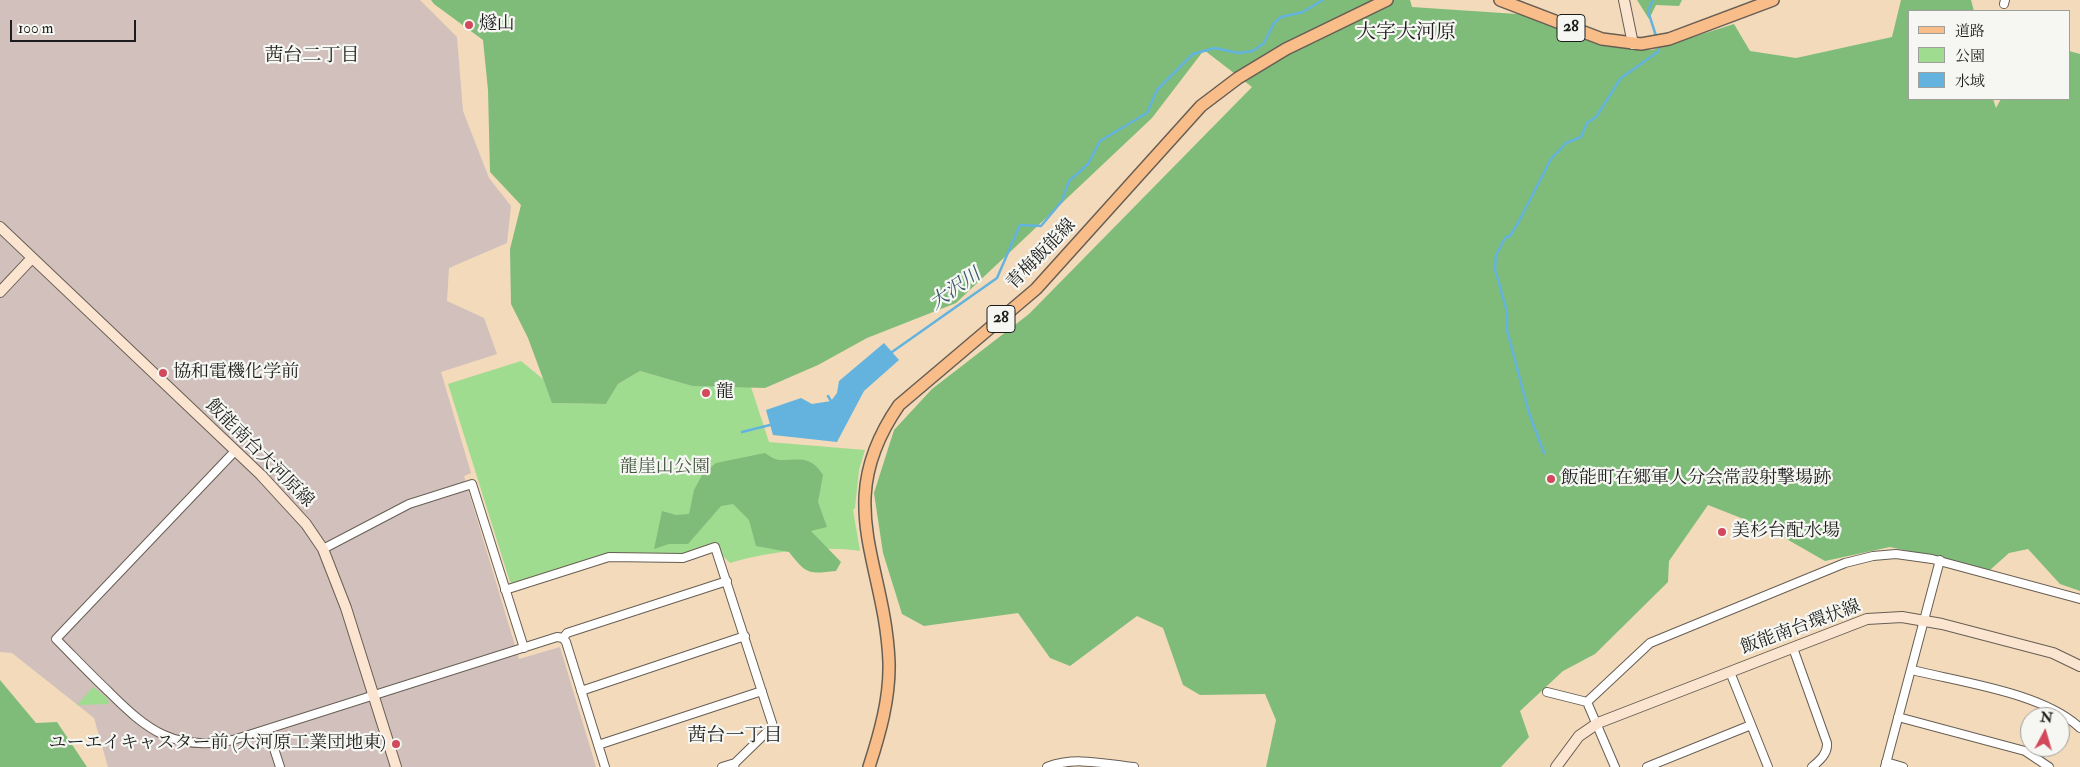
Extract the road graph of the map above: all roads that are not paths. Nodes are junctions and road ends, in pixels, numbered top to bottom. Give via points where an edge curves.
1 (1387, 0) edge
2 (1500, 0) edge
3 (1624, 0) edge
4 (1773, 0) edge
5 (1633, 44) junction
6 (0, 227) edge
7 (32, 258) junction
8 (0, 292) edge
9 (235, 451) junction
10 (323, 549) junction
11 (1940, 560) junction
12 (727, 581) junction
13 (505, 590) junction
14 (2080, 599) edge
15 (1924, 620) junction
16 (745, 636) junction
17 (563, 638) junction
18 (524, 648) junction
19 (1793, 648) junction
20 (2080, 666) edge
21 (1912, 670) junction
22 (1730, 672) junction
23 (581, 691) junction
24 (762, 691) junction
25 (1547, 692) dead end
26 (373, 696) junction
27 (1587, 702) junction
28 (1898, 717) junction
29 (1598, 723) junction
30 (1751, 725) junction
31 (2080, 728) edge
32 (268, 730) junction
33 (598, 745) junction
34 (735, 765) edge
35 (1885, 765) edge
36 (280, 767) edge
37 (396, 767) edge
38 (605, 767) edge
39 (722, 767) edge
40 (869, 767) edge
41 (1047, 767) edge
42 (1134, 767) edge
43 (1556, 767) edge
44 (1615, 767) edge
45 (1648, 767) edge
46 (1768, 767) edge
47 (1812, 767) edge
48 (1903, 767) edge
49 (2049, 767) edge

1 - 40 main road, 青梅飯能線 / 28 via 1286,49 1238,78 1201,106 1043,282 899,405 887,422 868,468 864,501 889,664 886,706
2 - 5 main road, 28 via 1602,39
3 - 5 street
4 - 5 main road, 28 via 1669,39
6 - 7 street, 飯能南台大河原線
7 - 8 street
7 - 9 street, 飯能南台大河原線
9 - 10 street, 飯能南台大河原線 via 289,505
9 - 32 street via 56,639 141,724 159,734 199,745
10 - 13 street via 410,504 472,484
10 - 26 street, 飯能南台大河原線 via 346,608
11 - 14 street
11 - 15 street
11 - 27 street via 1896,554 1873,556 1837,567 1650,643
12 - 13 street via 715,547 683,558 610,558
12 - 16 street
12 - 17 street via 567,632
13 - 18 street
15 - 19 street, 飯能南台環状線 via 1902,617 1867,619
15 - 20 street, 飯能南台環状線 via 2053,654
15 - 21 street
16 - 23 street
16 - 24 street
17 - 18 street
17 - 23 street
18 - 26 street
19 - 22 street, 飯能南台環状線
19 - 47 street via 1828,744 1828,749
21 - 28 street
21 - 31 street via 2012,694 2052,708
22 - 29 street, 飯能南台環状線
22 - 30 street
23 - 33 street
24 - 33 street
24 - 34 street via 773,726
25 - 27 street
26 - 32 street
26 - 37 street, 飯能南台大河原線
27 - 29 street
28 - 35 street
28 - 49 street via 2025,751
29 - 43 street, 飯能南台環状線 via 1579,736
29 - 44 street
30 - 45 street
30 - 46 street
32 - 36 street
33 - 38 street
34 - 39 street
35 - 48 street
41 - 42 street via 1059,762 1078,761

